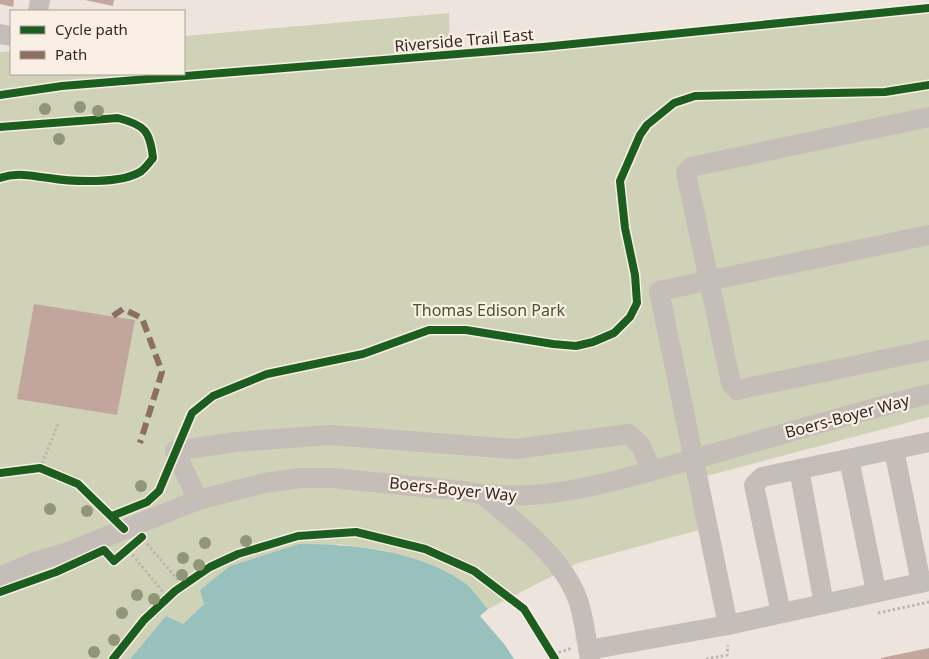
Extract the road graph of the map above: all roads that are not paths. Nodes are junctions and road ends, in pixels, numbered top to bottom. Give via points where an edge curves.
1 (929, 117) edge
2 (929, 235) edge
3 (709, 281) junction
4 (929, 350) edge
5 (929, 394) edge
6 (929, 442) edge
7 (894, 450) junction
8 (695, 458) junction
9 (849, 459) junction
10 (799, 469) junction
11 (651, 470) junction
12 (483, 495) junction
13 (198, 500) junction
14 (37, 561) junction
15 (0, 562) edge
16 (0, 577) edge
17 (925, 582) edge
18 (876, 591) junction
19 (824, 604) junction
20 (781, 613) junction
21 (732, 634) junction
22 (589, 655) edge

1 - 3 street via 691,167 686,173
2 - 3 street
3 - 4 street via 731,383 737,390
3 - 8 street via 659,292
5 - 8 street, Boers-Boyer Way
6 - 7 street
7 - 9 street
7 - 17 street
8 - 11 street, Boers-Boyer Way
8 - 21 street
9 - 10 street
9 - 18 street
10 - 19 street
10 - 20 street via 762,477 754,485
11 - 12 street, Boers-Boyer Way via 543,495
11 - 13 street via 641,446 629,434 515,449 330,434 175,450
12 - 13 street, Boers-Boyer Way via 360,480 301,478 237,489
12 - 22 street via 523,527 554,560 576,595
13 - 14 street, Boers-Boyer Way
14 - 15 street, Boers-Boyer Way
14 - 16 street, Boers-Boyer Way
17 - 18 street
18 - 19 street
19 - 20 street
20 - 21 street
21 - 22 street

